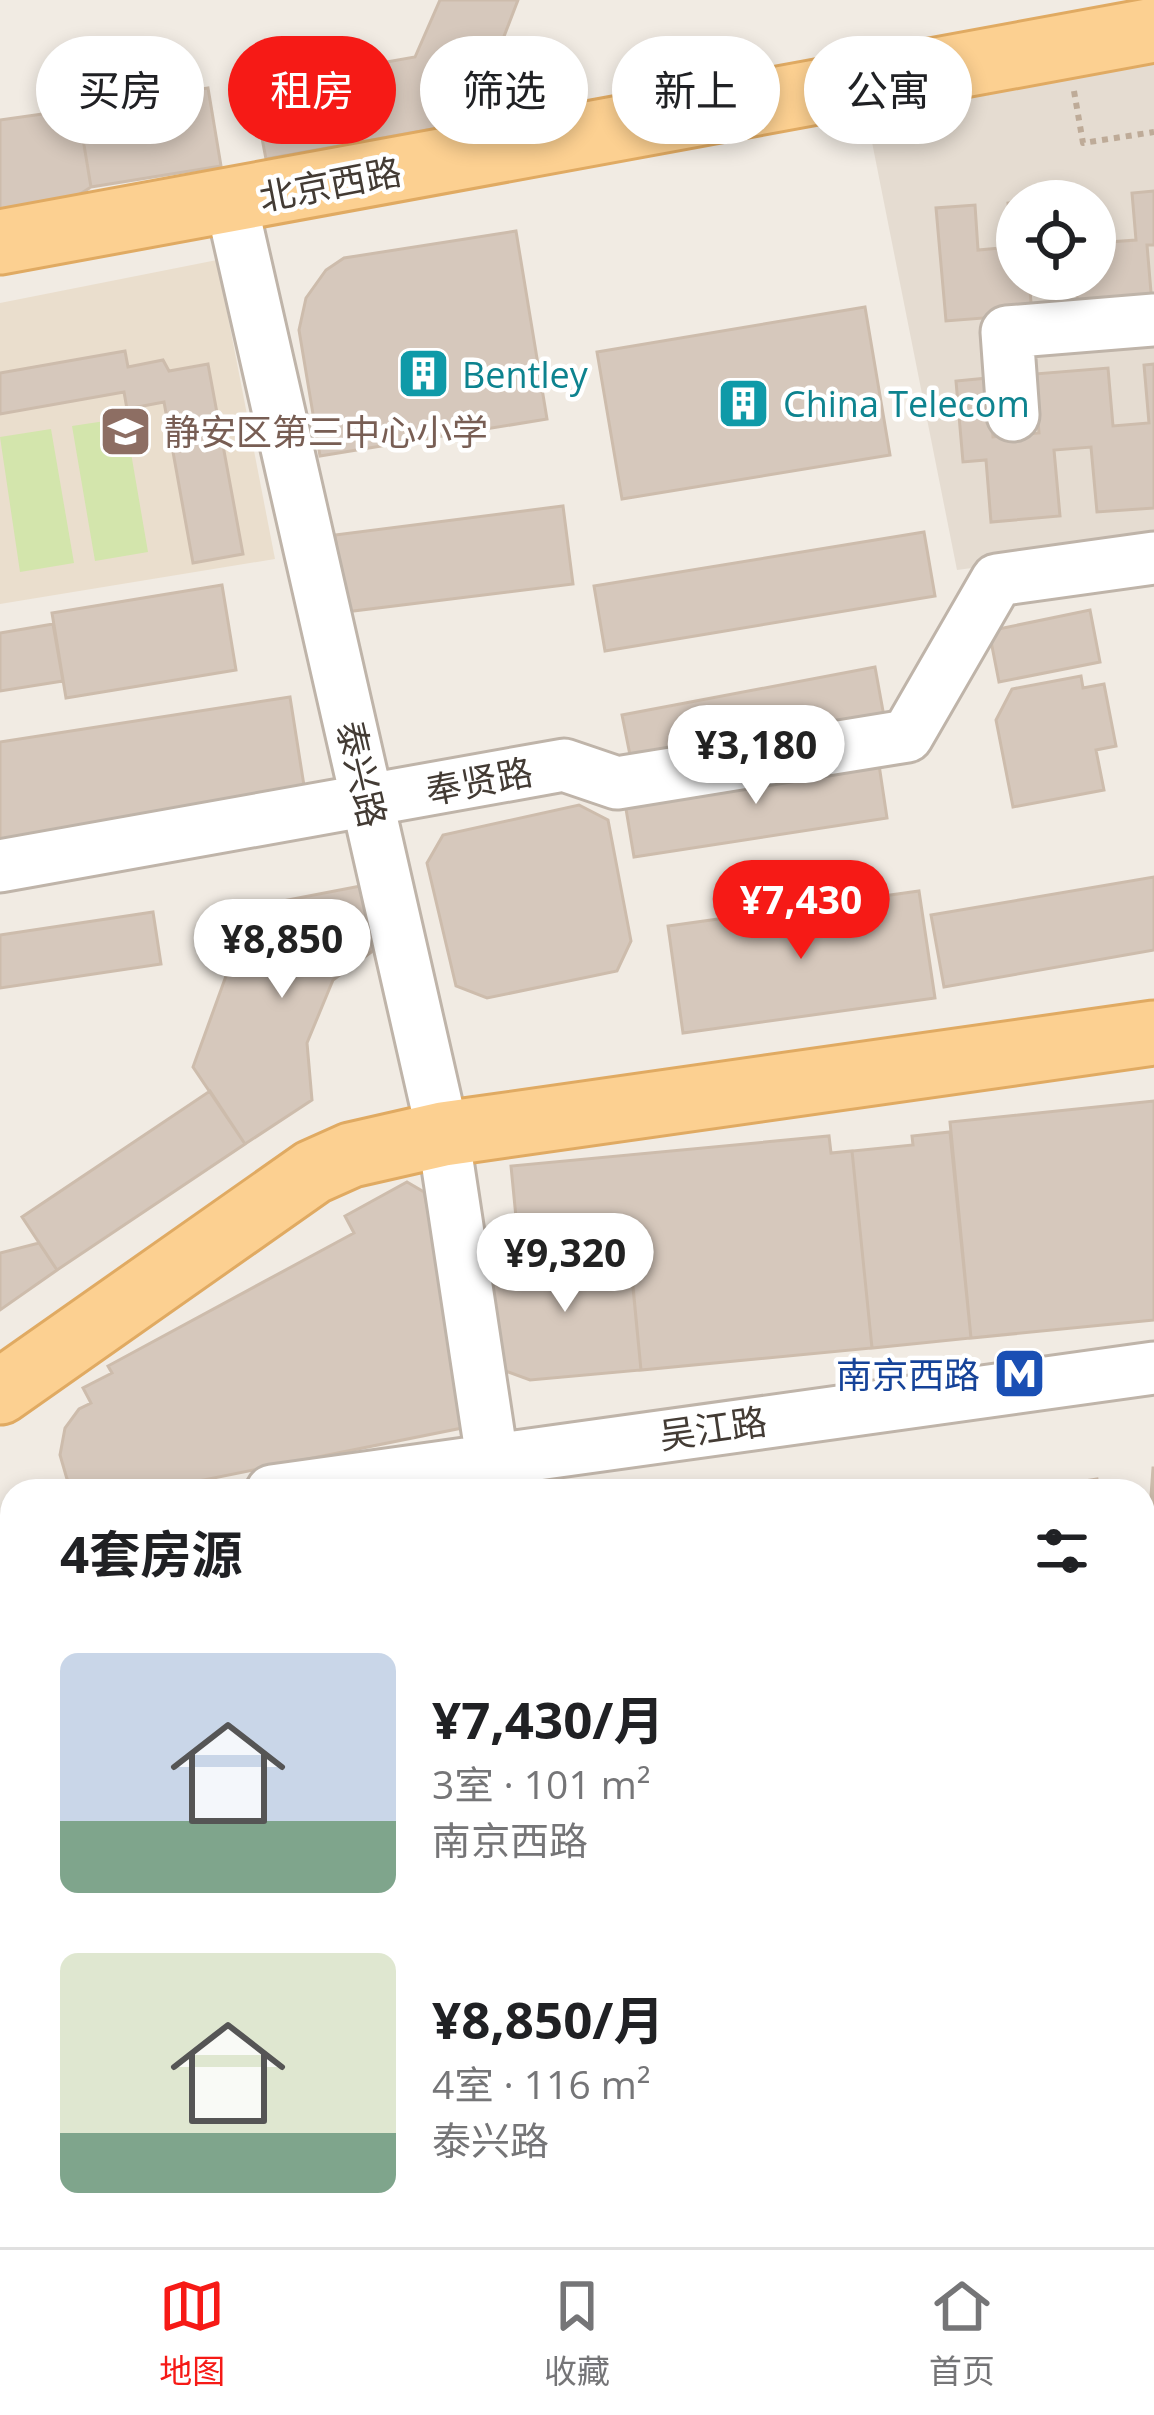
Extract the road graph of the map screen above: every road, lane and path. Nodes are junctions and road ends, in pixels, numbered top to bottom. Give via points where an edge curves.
1 (1154, 30) edge
2 (1065, 46) junction
3 (1154, 132) edge
4 (231, 202) junction
5 (0, 242) edge
6 (1154, 320) edge
7 (1013, 415) dead end
8 (1154, 557) edge
9 (369, 802) junction
10 (0, 866) edge
11 (1154, 1033) edge
12 (443, 1134) junction
13 (1154, 1368) edge
14 (0, 1392) edge
15 (495, 1475) edge
16 (439, 1479) edge

1 - 2 main road, 北京西路
2 - 3 path via 1083,143
2 - 4 main road, 北京西路
4 - 5 main road, 北京西路
4 - 9 street, 泰兴路
6 - 7 street via 1007,332
8 - 9 street, 奉贤路 via 998,580 908,736 616,783 564,765
9 - 10 street, 奉贤路
9 - 12 street, 泰兴路
11 - 12 main road
12 - 14 main road via 313,1172
12 - 15 street, 泰兴路
13 - 15 street, 吴江路
15 - 16 street, 吴江路

